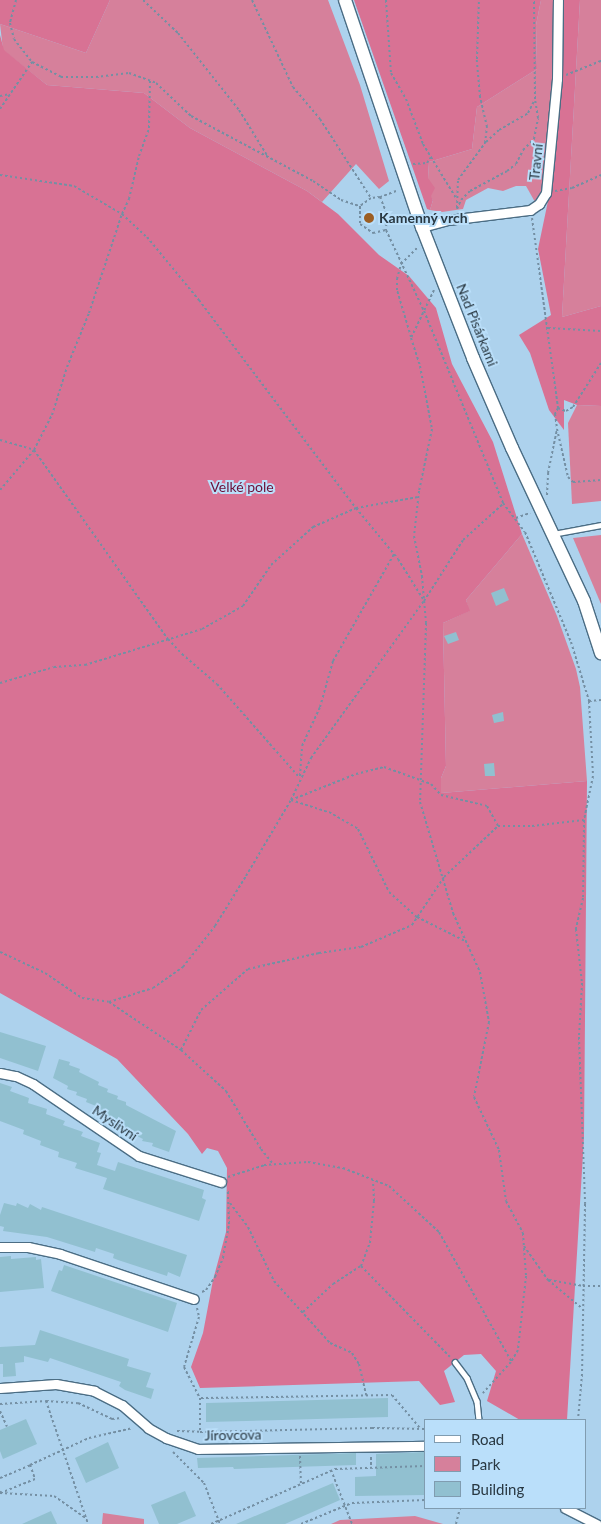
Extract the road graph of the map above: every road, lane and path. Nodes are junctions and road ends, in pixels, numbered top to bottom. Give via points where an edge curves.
1 (16, 0) edge
2 (143, 0) edge
3 (252, 0) edge
4 (345, 0) edge
5 (386, 0) edge
6 (479, 0) edge
7 (534, 0) edge
8 (558, 0) edge
9 (601, 61) edge
10 (32, 62) junction
11 (557, 79) junction
12 (150, 81) junction
13 (10, 94) junction
14 (0, 96) edge
15 (535, 99) junction
16 (0, 109) edge
17 (485, 143) junction
18 (432, 157) junction
19 (270, 159) junction
20 (412, 165) dead end
21 (0, 174) edge
22 (601, 175) edge
23 (407, 186) junction
24 (546, 193) junction
25 (380, 197) junction
26 (371, 198) junction
27 (457, 200) junction
28 (360, 206) junction
29 (457, 209) junction
30 (530, 210) junction
31 (122, 214) junction
32 (448, 220) junction
33 (422, 227) junction
34 (386, 230) junction
35 (419, 247) dead end
36 (401, 264) junction
37 (441, 277) junction
38 (424, 311) junction
39 (548, 328) junction
40 (601, 331) edge
41 (411, 338) junction
42 (601, 363) edge
43 (558, 408) junction
44 (557, 429) junction
45 (0, 440) edge
46 (34, 450) junction
47 (601, 480) edge
48 (0, 490) edge
49 (418, 497) junction
50 (503, 504) junction
51 (356, 508) junction
52 (539, 508) junction
53 (516, 518) junction
54 (601, 525) edge
55 (552, 535) junction
56 (394, 554) junction
57 (424, 601) junction
58 (168, 639) junction
59 (601, 653) edge
60 (0, 683) edge
61 (601, 700) edge
62 (589, 701) junction
63 (300, 778) junction
64 (420, 780) junction
65 (290, 800) junction
66 (584, 820) junction
67 (498, 826) junction
68 (444, 877) junction
69 (417, 917) junction
70 (466, 942) junction
71 (0, 952) edge
72 (109, 1002) junction
73 (180, 1050) junction
74 (0, 1073) edge
75 (273, 1164) junction
76 (373, 1180) junction
77 (224, 1185) junction
78 (230, 1203) junction
79 (523, 1244) junction
80 (0, 1246) edge
81 (361, 1266) junction
82 (548, 1280) junction
83 (583, 1286) junction
84 (601, 1286) edge
85 (194, 1299) joint
86 (583, 1309) junction
87 (303, 1312) junction
88 (199, 1316) dead end
89 (456, 1362) joint
90 (511, 1362) junction
91 (0, 1388) edge
92 (366, 1395) junction
93 (200, 1398) junction
94 (46, 1401) junction
95 (477, 1401) junction
96 (0, 1404) edge
97 (0, 1411) edge
98 (124, 1418) dead end
99 (479, 1419) edge
100 (578, 1419) edge
101 (130, 1422) dead end
102 (7, 1428) dead end
103 (420, 1428) junction
104 (424, 1429) edge
105 (170, 1430) dead end
106 (200, 1432) junction
107 (424, 1446) edge
108 (64, 1450) junction
109 (171, 1450) dead end
110 (30, 1465) junction
111 (424, 1466) edge
112 (300, 1467) dead end
113 (331, 1470) junction
114 (0, 1478) edge
115 (301, 1484) junction
116 (0, 1492) edge
117 (424, 1500) edge
118 (346, 1505) junction
119 (460, 1509) edge
120 (567, 1509) edge
121 (86, 1519) junction
122 (219, 1520) junction
123 (88, 1524) edge
124 (211, 1524) edge
125 (220, 1524) edge
126 (301, 1524) edge
127 (352, 1524) edge
128 (456, 1524) edge
129 (597, 1524) edge

1 - 10 path via 10,23 14,40
2 - 19 path via 178,33 239,110
3 - 26 path via 293,87 320,119
4 - 23 street, Nad Pisárkami
5 - 18 path via 391,74 406,99 422,144
6 - 17 path via 477,58 487,127
7 - 15 path
8 - 11 street, Travní
9 - 11 path
10 - 12 path via 61,77 129,73
10 - 13 path
11 - 24 street, Travní
12 - 19 path via 191,116
12 - 31 path via 149,128
13 - 14 path
13 - 16 path
15 - 17 path via 528,113 499,130
15 - 29 path via 538,118 534,139 516,164 470,191
17 - 27 path via 458,180
18 - 20 path via 427,163 415,162
18 - 27 path
19 - 28 path via 313,181 340,200
21 - 31 path via 74,186
22 - 24 path via 572,188
23 - 25 path
23 - 33 street, Nad Pisárkami
24 - 30 street, Travní
25 - 26 path
25 - 34 path via 387,214
26 - 28 path
27 - 29 path
28 - 34 path via 360,224 373,233
29 - 32 path
30 - 32 street
30 - 39 path
31 - 46 path via 52,415
31 - 51 path via 147,237 199,300
32 - 33 street
33 - 37 street, Nad Pisárkami
34 - 36 path
35 - 36 path
36 - 38 path
36 - 41 path via 397,290
37 - 38 path
37 - 52 street, Nad Pisárkami
38 - 41 path
38 - 50 path
39 - 40 path
39 - 43 path
41 - 49 path via 432,429
42 - 43 path via 573,407 566,411
43 - 44 path via 555,414
44 - 47 path via 569,480
44 - 52 path via 548,473 547,501
45 - 46 path
46 - 48 path
46 - 58 path
49 - 51 path
49 - 57 path via 414,536
50 - 53 path
50 - 57 path via 463,540
51 - 56 path
51 - 58 path via 313,526 271,565 243,606 202,629
52 - 53 path
52 - 55 street, Nad Pisárkami
53 - 62 path via 571,642
54 - 55 lane
55 - 59 street, Nad Pisárkami via 584,601
56 - 57 path
56 - 63 path via 333,661 320,707 302,746
57 - 63 path
57 - 64 path
58 - 60 path via 85,665 54,667
58 - 63 path via 217,684
61 - 62 path
62 - 66 path via 593,776
63 - 65 path
64 - 65 path via 384,767 356,774
64 - 67 path via 431,784 441,795 487,806
64 - 68 path via 420,802
65 - 69 path via 329,812 358,829 389,892
65 - 72 path via 215,926 183,967 153,988
66 - 67 path
66 - 83 path via 583,898 576,929 582,983
67 - 68 path
68 - 69 path
68 - 70 path via 453,913
69 - 70 path
69 - 73 path via 412,925 361,947 248,969 201,1010
70 - 79 path via 480,972 489,1022 474,1098 499,1150 506,1201 523,1233
71 - 72 path via 45,973 82,998
72 - 73 path
73 - 75 path via 226,1091 261,1150
74 - 77 street, Myslivní via 32,1084 139,1156
75 - 76 path via 308,1162 343,1168
75 - 77 path via 231,1175
76 - 81 path via 370,1243
76 - 90 path via 389,1186 439,1232
77 - 78 path
78 - 85 path via 230,1224 220,1264 206,1290
78 - 87 path via 248,1227 274,1281
79 - 82 path
79 - 90 path via 526,1276 518,1350
80 - 85 street via 28,1247 60,1254
81 - 87 path via 333,1284
81 - 89 path
82 - 83 path
82 - 86 path
83 - 84 path
83 - 86 path
86 - 100 path
87 - 92 path via 330,1343 352,1353 359,1364
88 - 93 path via 184,1367
89 - 95 lane
90 - 95 path
91 - 107 street, Jírovcova via 56,1384 94,1391 122,1405 148,1428 198,1449
92 - 93 path
92 - 103 path via 392,1395
93 - 106 path
94 - 96 path
94 - 98 path via 78,1403 112,1419
94 - 108 path
95 - 99 lane
97 - 102 path
101 - 108 path via 136,1427 89,1438
103 - 104 path
103 - 106 path
105 - 106 path
108 - 110 path
108 - 121 path
109 - 122 path via 204,1482
110 - 114 path
110 - 116 path via 35,1478
111 - 113 path
112 - 115 path
113 - 115 path
113 - 118 path
115 - 122 path
116 - 121 path via 54,1496
117 - 118 path
118 - 126 path
118 - 127 path
119 - 128 path
120 - 129 street
121 - 123 path
122 - 124 path
122 - 125 path

